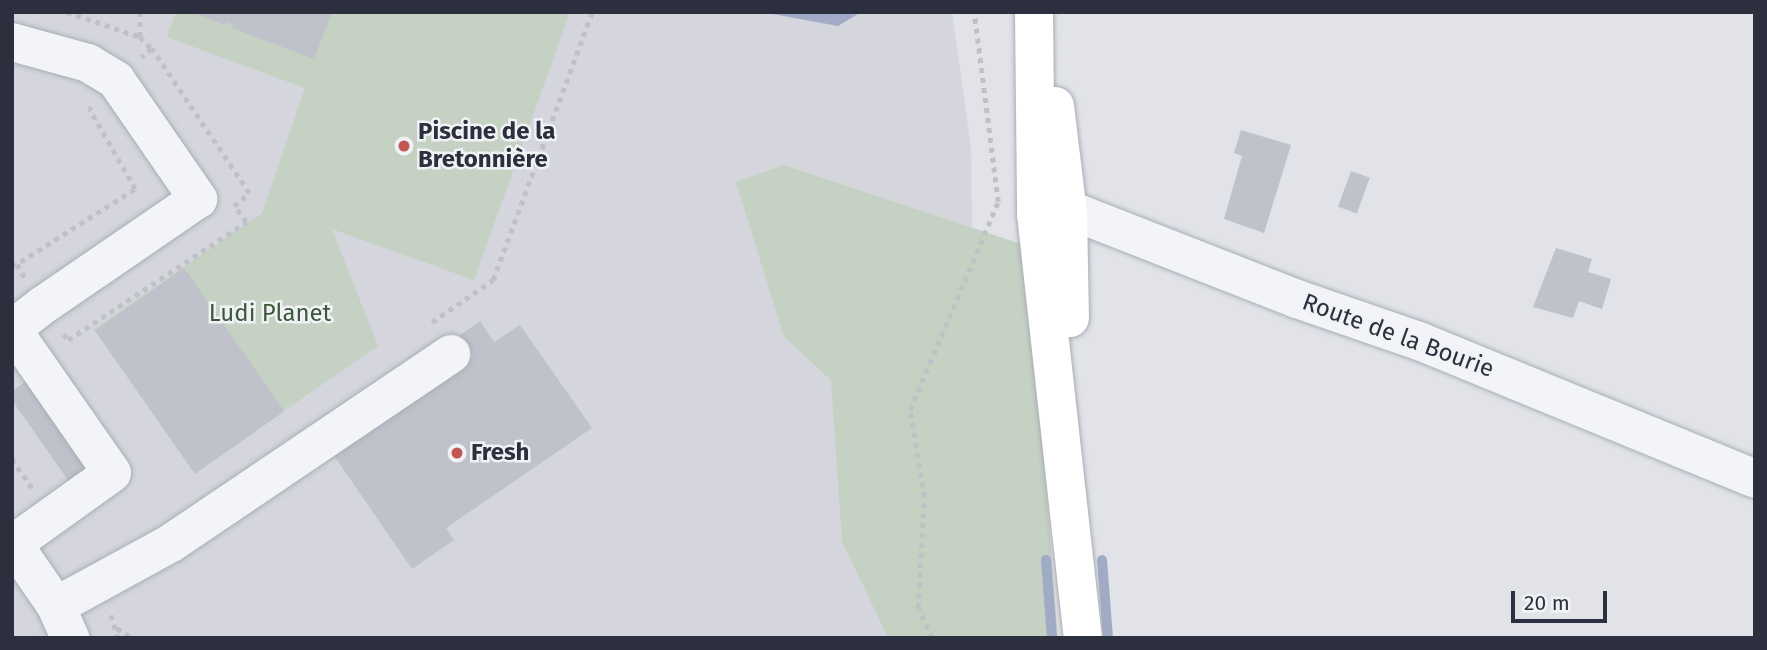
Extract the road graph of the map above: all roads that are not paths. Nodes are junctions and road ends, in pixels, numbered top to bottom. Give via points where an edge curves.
1 (1034, 12) edge
2 (1042, 12) edge
3 (12, 42) edge
4 (1052, 214) junction
5 (451, 354) dead end
6 (1755, 479) edge
7 (13, 543) edge
8 (63, 622) edge
9 (1083, 638) edge

1 - 4 main road
2 - 4 main road
3 - 7 street via 88,63 116,80 198,199 12,329 112,473
4 - 6 street, Route de la Bourie via 1080,214 1419,341
4 - 9 main road
5 - 8 street via 171,543
7 - 8 street

